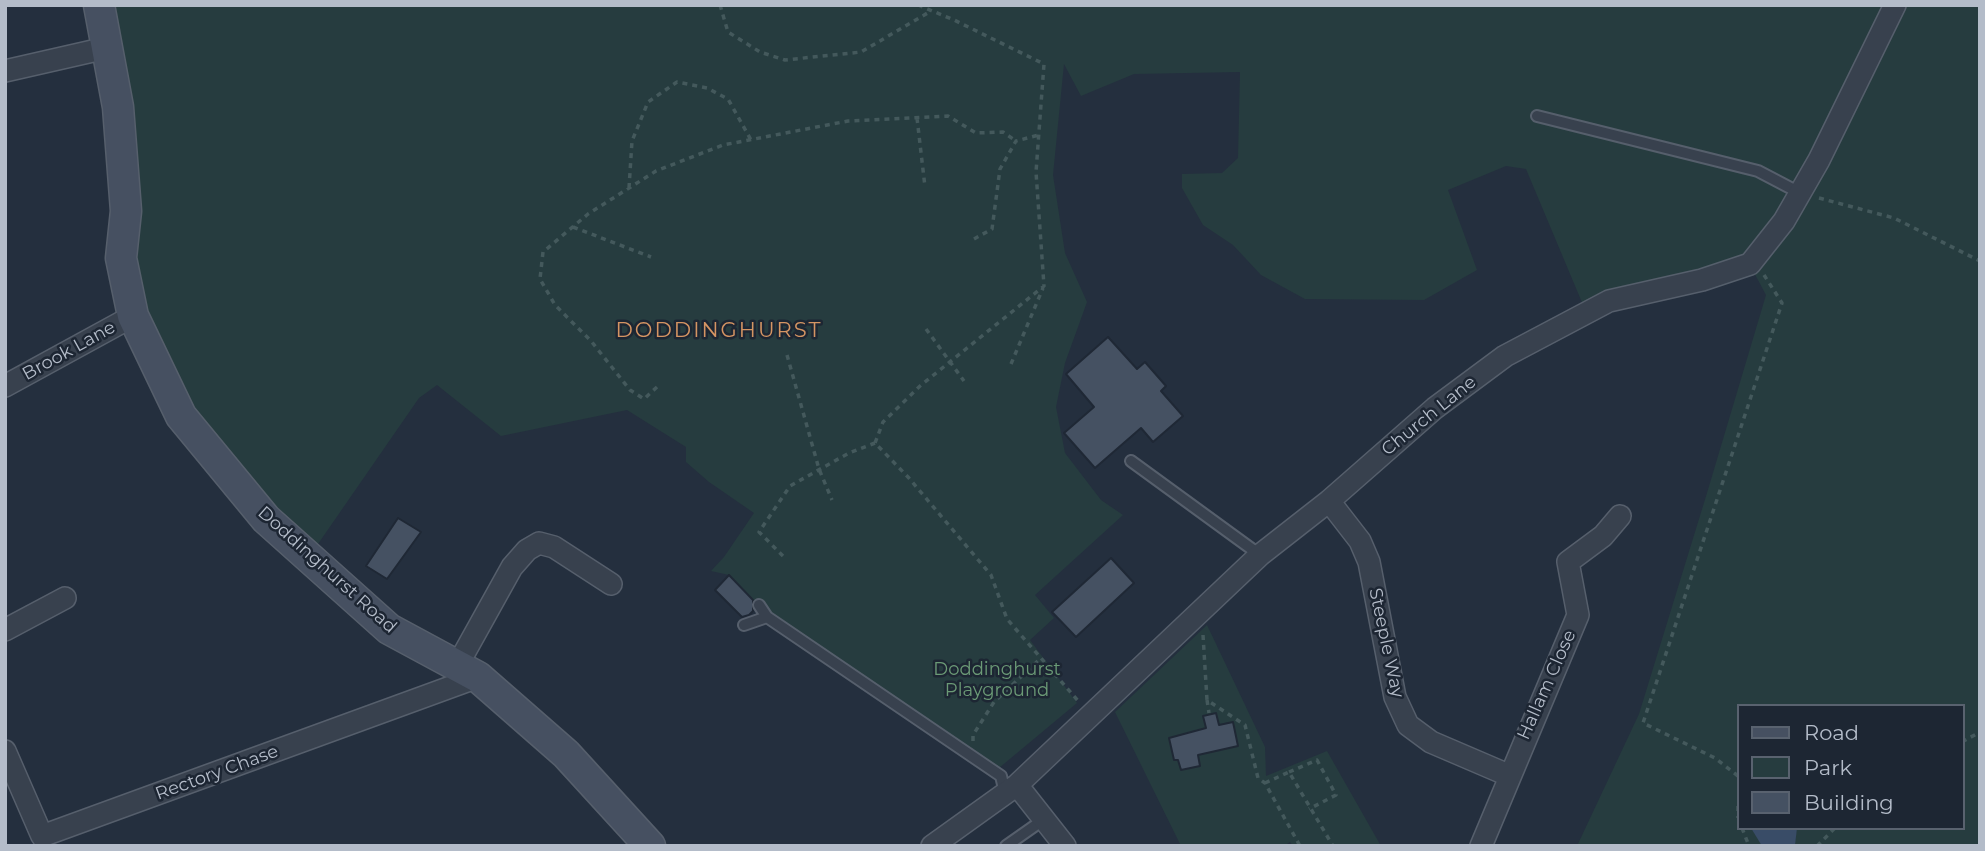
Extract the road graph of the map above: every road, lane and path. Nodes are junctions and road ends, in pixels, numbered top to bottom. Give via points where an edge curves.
1 (99, 5) edge
2 (720, 5) edge
3 (918, 5) edge
4 (1895, 5) edge
5 (931, 11) junction
6 (106, 48) junction
7 (5, 71) edge
8 (1537, 116) dead end
9 (917, 118) junction
10 (1038, 135) junction
11 (751, 139) junction
12 (1016, 141) junction
13 (925, 187) dead end
14 (629, 188) junction
15 (1800, 193) junction
16 (573, 226) junction
17 (974, 239) dead end
18 (652, 257) dead end
19 (1755, 258) junction
20 (1980, 261) edge
21 (1044, 286) junction
22 (132, 316) junction
23 (926, 329) dead end
24 (787, 355) dead end
25 (950, 362) junction
26 (1011, 364) dead end
27 (964, 381) dead end
28 (5, 386) edge
29 (657, 387) dead end
30 (875, 443) junction
31 (1131, 461) dead end
32 (819, 468) junction
33 (832, 500) dead end
34 (1329, 501) junction
35 (1620, 516) dead end
36 (1260, 555) junction
37 (783, 556) dead end
38 (611, 584) dead end
39 (65, 598) dead end
40 (759, 605) dead end
41 (1201, 609) junction
42 (767, 617) junction
43 (744, 625) dead end
44 (5, 630) edge
45 (1041, 658) junction
46 (468, 671) junction
47 (1207, 700) junction
48 (1209, 713) dead end
49 (1090, 714) junction
50 (1980, 732) edge
51 (1964, 741) edge
52 (5, 751) edge
53 (975, 756) junction
54 (1289, 772) junction
55 (1736, 774) edge
56 (1508, 775) junction
57 (1265, 783) junction
58 (1011, 789) junction
59 (1309, 809) junction
60 (1043, 820) junction
61 (1833, 830) edge
62 (45, 841) edge
63 (650, 846) edge
64 (932, 846) edge
65 (1006, 846) edge
66 (1065, 846) edge
67 (1300, 846) edge
68 (1333, 846) edge
69 (1481, 846) edge
70 (1817, 846) edge

1 - 6 street, Doddinghurst Road
2 - 5 path via 728,32 760,52 785,60 861,52
3 - 5 path
4 - 15 street, Church Lane
5 - 10 path via 1044,64
6 - 7 street
6 - 22 street, Doddinghurst Road via 125,172 121,258
8 - 15 lane via 1758,171
9 - 11 path via 848,121
9 - 12 path via 948,116 976,133 1003,132
9 - 13 path
10 - 12 path
10 - 21 path
11 - 14 path via 667,167
11 - 14 path via 728,99 707,88 677,82 648,102 632,141
12 - 17 path via 1000,169 992,229
14 - 16 path
15 - 19 street, Church Lane
15 - 20 path via 1894,218
16 - 18 path
16 - 29 path via 543,252 540,279 555,305 630,390 644,400
19 - 34 street, Church Lane via 1750,264 1702,280 1609,301 1554,327 1505,356 1435,408
19 - 55 path via 1782,303 1643,723 1715,758
21 - 25 path
21 - 26 path
22 - 28 street, Brook Lane
22 - 46 street, Doddinghurst Road via 181,416 266,519 389,629
23 - 25 path
24 - 32 path
25 - 27 path
25 - 30 path via 883,422
30 - 32 path
30 - 45 path via 991,575 1007,619
31 - 36 lane
32 - 33 path
32 - 37 path via 790,486 759,532
34 - 36 street, Church Lane
34 - 56 street, Steeple Way via 1360,541 1369,562 1395,697 1408,725 1431,742
35 - 56 street, Hallam Close via 1603,536 1568,562 1578,615
36 - 41 street, Church Lane
38 - 46 street via 554,547 539,543 527,550 513,567
39 - 44 street
40 - 42 lane
41 - 47 path
41 - 49 street, Church Lane
42 - 43 lane
42 - 53 lane
45 - 49 path
45 - 53 path via 994,702 972,735
46 - 62 street, Rectory Chase
46 - 63 street, Doddinghurst Road via 566,754
47 - 48 path
47 - 57 path via 1245,725 1258,778
49 - 58 street, Church Lane
50 - 51 path
52 - 62 street, Rectory Chase
53 - 58 lane
54 - 57 path
54 - 59 path
54 - 59 path via 1317,761 1336,795
56 - 69 street, Hallam Close
57 - 67 path
58 - 60 street
58 - 64 street, Church Lane
59 - 68 path
60 - 65 lane
60 - 66 street
61 - 70 path

